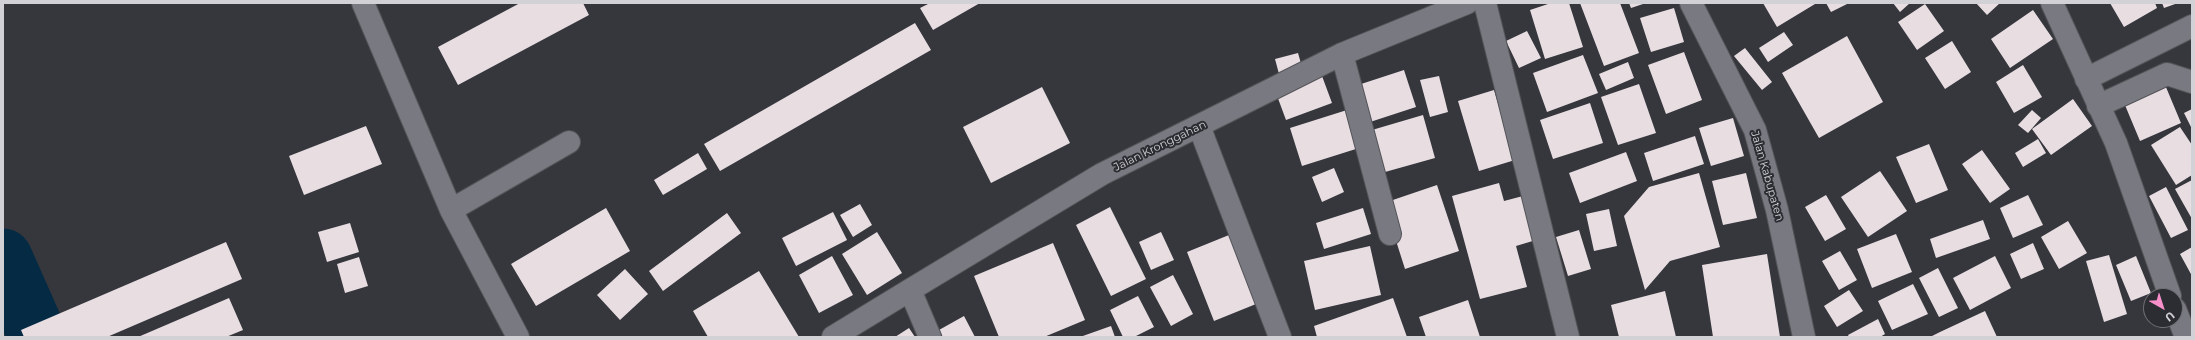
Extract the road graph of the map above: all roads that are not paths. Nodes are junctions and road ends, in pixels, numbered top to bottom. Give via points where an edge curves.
1 (362, 3) edge
2 (1467, 3) edge
3 (1485, 3) edge
4 (1691, 3) edge
5 (2052, 3) edge
6 (2192, 26) edge
7 (1342, 54) junction
8 (2086, 79) junction
9 (2192, 82) edge
10 (2098, 106) junction
11 (1199, 126) junction
12 (569, 142) dead end
13 (452, 210) junction
14 (1390, 234) dead end
15 (2167, 288) edge
16 (910, 290) junction
17 (518, 337) edge
18 (833, 337) edge
19 (930, 337) edge
20 (1280, 337) edge
21 (1568, 337) edge
22 (1804, 337) edge

1 - 13 street
2 - 7 street, Jalan Kronggahan
3 - 21 street
4 - 22 street, Jalan Kabupaten via 1755,130 1777,210
5 - 8 street
6 - 8 street
7 - 11 street, Jalan Kronggahan
7 - 14 street
8 - 10 street
9 - 10 street via 2167,74
10 - 15 street via 2116,144
11 - 16 street, Jalan Kronggahan via 1102,174
11 - 20 street
12 - 13 street
13 - 17 street
16 - 18 street, Jalan Kronggahan
16 - 19 street

